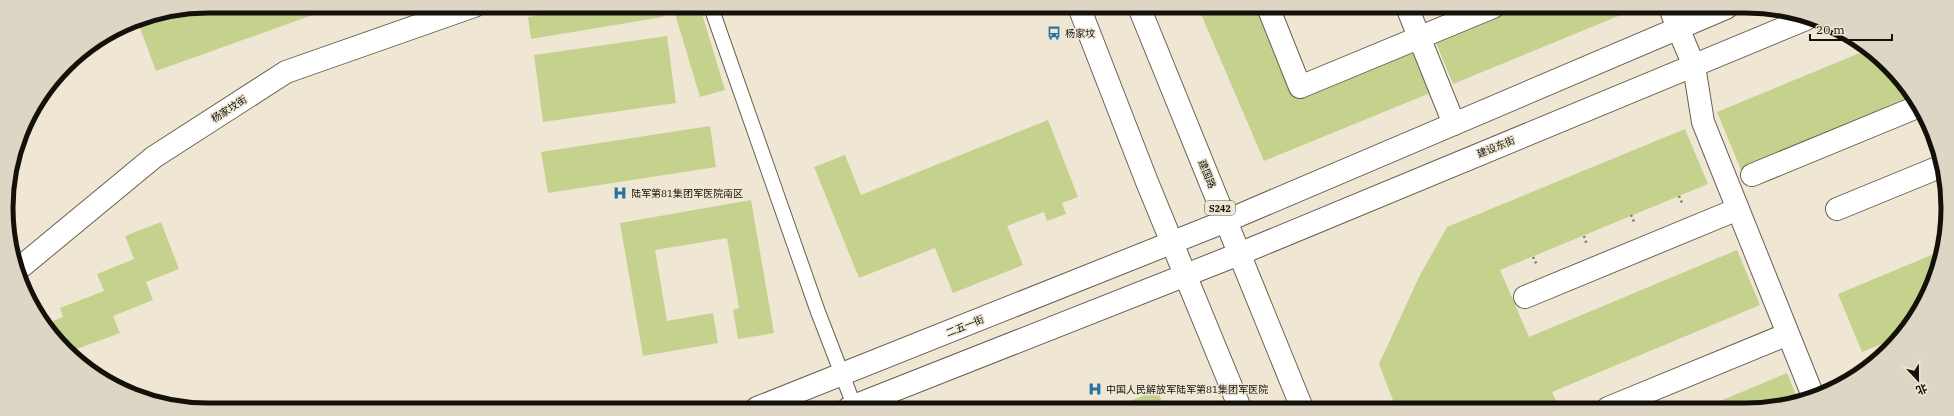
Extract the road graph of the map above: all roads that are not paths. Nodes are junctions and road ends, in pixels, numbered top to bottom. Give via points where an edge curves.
1 (444, 13) edge
2 (713, 13) edge
3 (1081, 13) edge
4 (1141, 13) edge
5 (1270, 13) edge
6 (1410, 13) edge
7 (1478, 13) edge
8 (1672, 13) edge
9 (1714, 13) edge
10 (1801, 21) edge
11 (1678, 28) junction
12 (1420, 38) junction
13 (1694, 66) junction
14 (1913, 108) edge
15 (1454, 124) junction
16 (1937, 168) edge
17 (1752, 175) dead end
18 (1738, 209) junction
19 (1838, 209) dead end
20 (1226, 221) junction
21 (1172, 243) junction
22 (1239, 254) junction
23 (22, 265) edge
24 (1185, 275) junction
25 (1525, 297) dead end
26 (1788, 334) junction
27 (842, 375) junction
28 (1811, 392) edge
29 (771, 403) edge
30 (851, 403) edge
31 (865, 403) edge
32 (1238, 403) edge
33 (1300, 403) edge
34 (1620, 403) edge

1 - 23 street, 杨家坟街 via 286,72 154,157
2 - 27 lane
3 - 21 street
4 - 20 street, 建国路 / S242
5 - 12 street via 1300,86
6 - 12 street
7 - 12 street
8 - 11 street
9 - 11 street
10 - 13 street, 建设东街
11 - 13 street
11 - 15 street
12 - 15 street
13 - 18 street via 1703,122
13 - 22 street, 建设东街
14 - 17 street
15 - 20 street
16 - 19 street
18 - 25 street
18 - 26 street
20 - 21 street
20 - 22 street, 建国路 / S242
21 - 24 street
21 - 27 street, 二五一街
22 - 24 street, 建设东街
22 - 33 street, 建国路 / S242
24 - 31 street
24 - 32 street
26 - 28 street
26 - 34 street
27 - 29 street, 二五一街
27 - 30 lane

